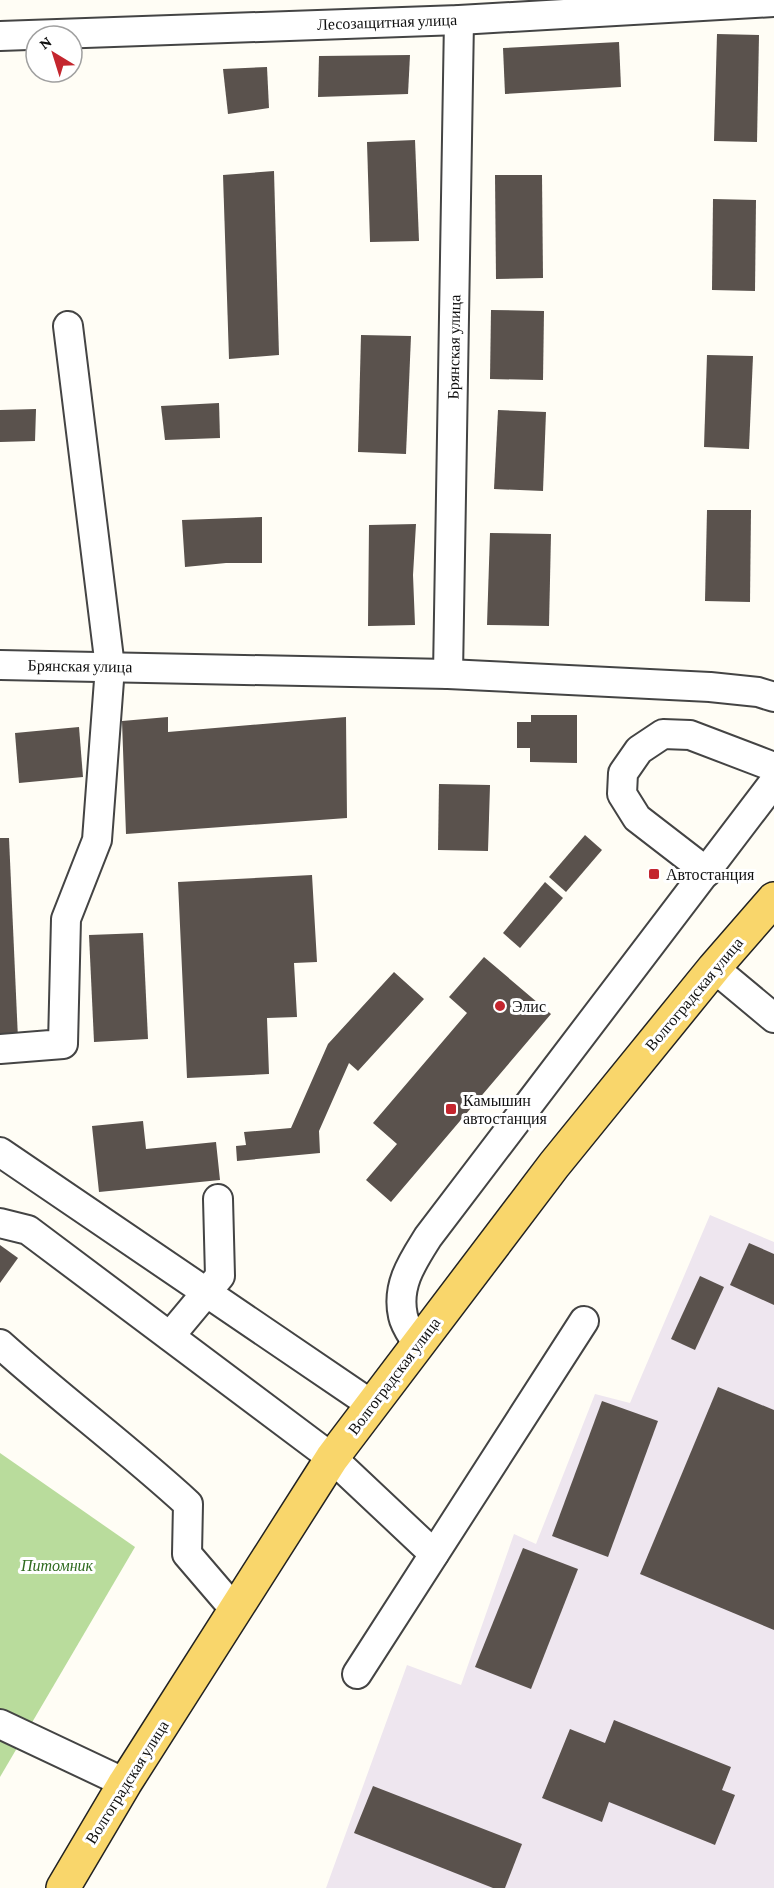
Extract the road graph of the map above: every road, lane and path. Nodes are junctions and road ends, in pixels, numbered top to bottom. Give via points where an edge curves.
1 (774, 2) edge
2 (459, 20) junction
3 (0, 36) edge
4 (68, 326) dead end
5 (0, 664) edge
6 (110, 667) junction
7 (448, 674) junction
8 (774, 698) edge
9 (774, 767) edge
10 (774, 782) edge
11 (707, 872) junction
12 (774, 899) edge
13 (714, 968) junction
14 (774, 1018) edge
15 (0, 1049) edge
16 (0, 1152) edge
17 (218, 1199) dead end
18 (0, 1223) edge
19 (207, 1293) junction
20 (584, 1321) dead end
21 (170, 1336) junction
22 (0, 1344) edge
23 (418, 1345) junction
24 (372, 1406) junction
25 (332, 1458) junction
26 (434, 1554) junction
27 (235, 1610) junction
28 (357, 1674) dead end
29 (0, 1724) edge
30 (125, 1783) junction
31 (63, 1888) edge

1 - 2 street, Лесозащитная улица
2 - 3 street, Лесозащитная улица
2 - 7 street, Брянская улица
4 - 6 street
5 - 6 street, Брянская улица
6 - 7 street, Брянская улица
6 - 15 street via 97,840 66,919 63,1044
7 - 8 street, Брянская улица via 710,687 758,692
9 - 11 street via 690,735 663,734 639,750 623,773 622,795 637,818
10 - 11 street
11 - 23 street via 408,1268 401,1298 403,1318
12 - 13 main road, Волгоградская улица
13 - 14 street
13 - 23 main road, Волгоградская улица via 554,1165
16 - 19 street
17 - 19 street via 220,1276
18 - 21 street via 28,1230
19 - 21 street
19 - 24 street
20 - 26 street
21 - 25 street
22 - 27 street via 188,1504 187,1554
23 - 24 main road, Волгоградская улица
24 - 25 main road, Волгоградская улица
25 - 26 street
25 - 27 main road, Волгоградская улица
26 - 28 street
27 - 30 main road, Волгоградская улица
29 - 30 street
30 - 31 main road, Волгоградская улица

